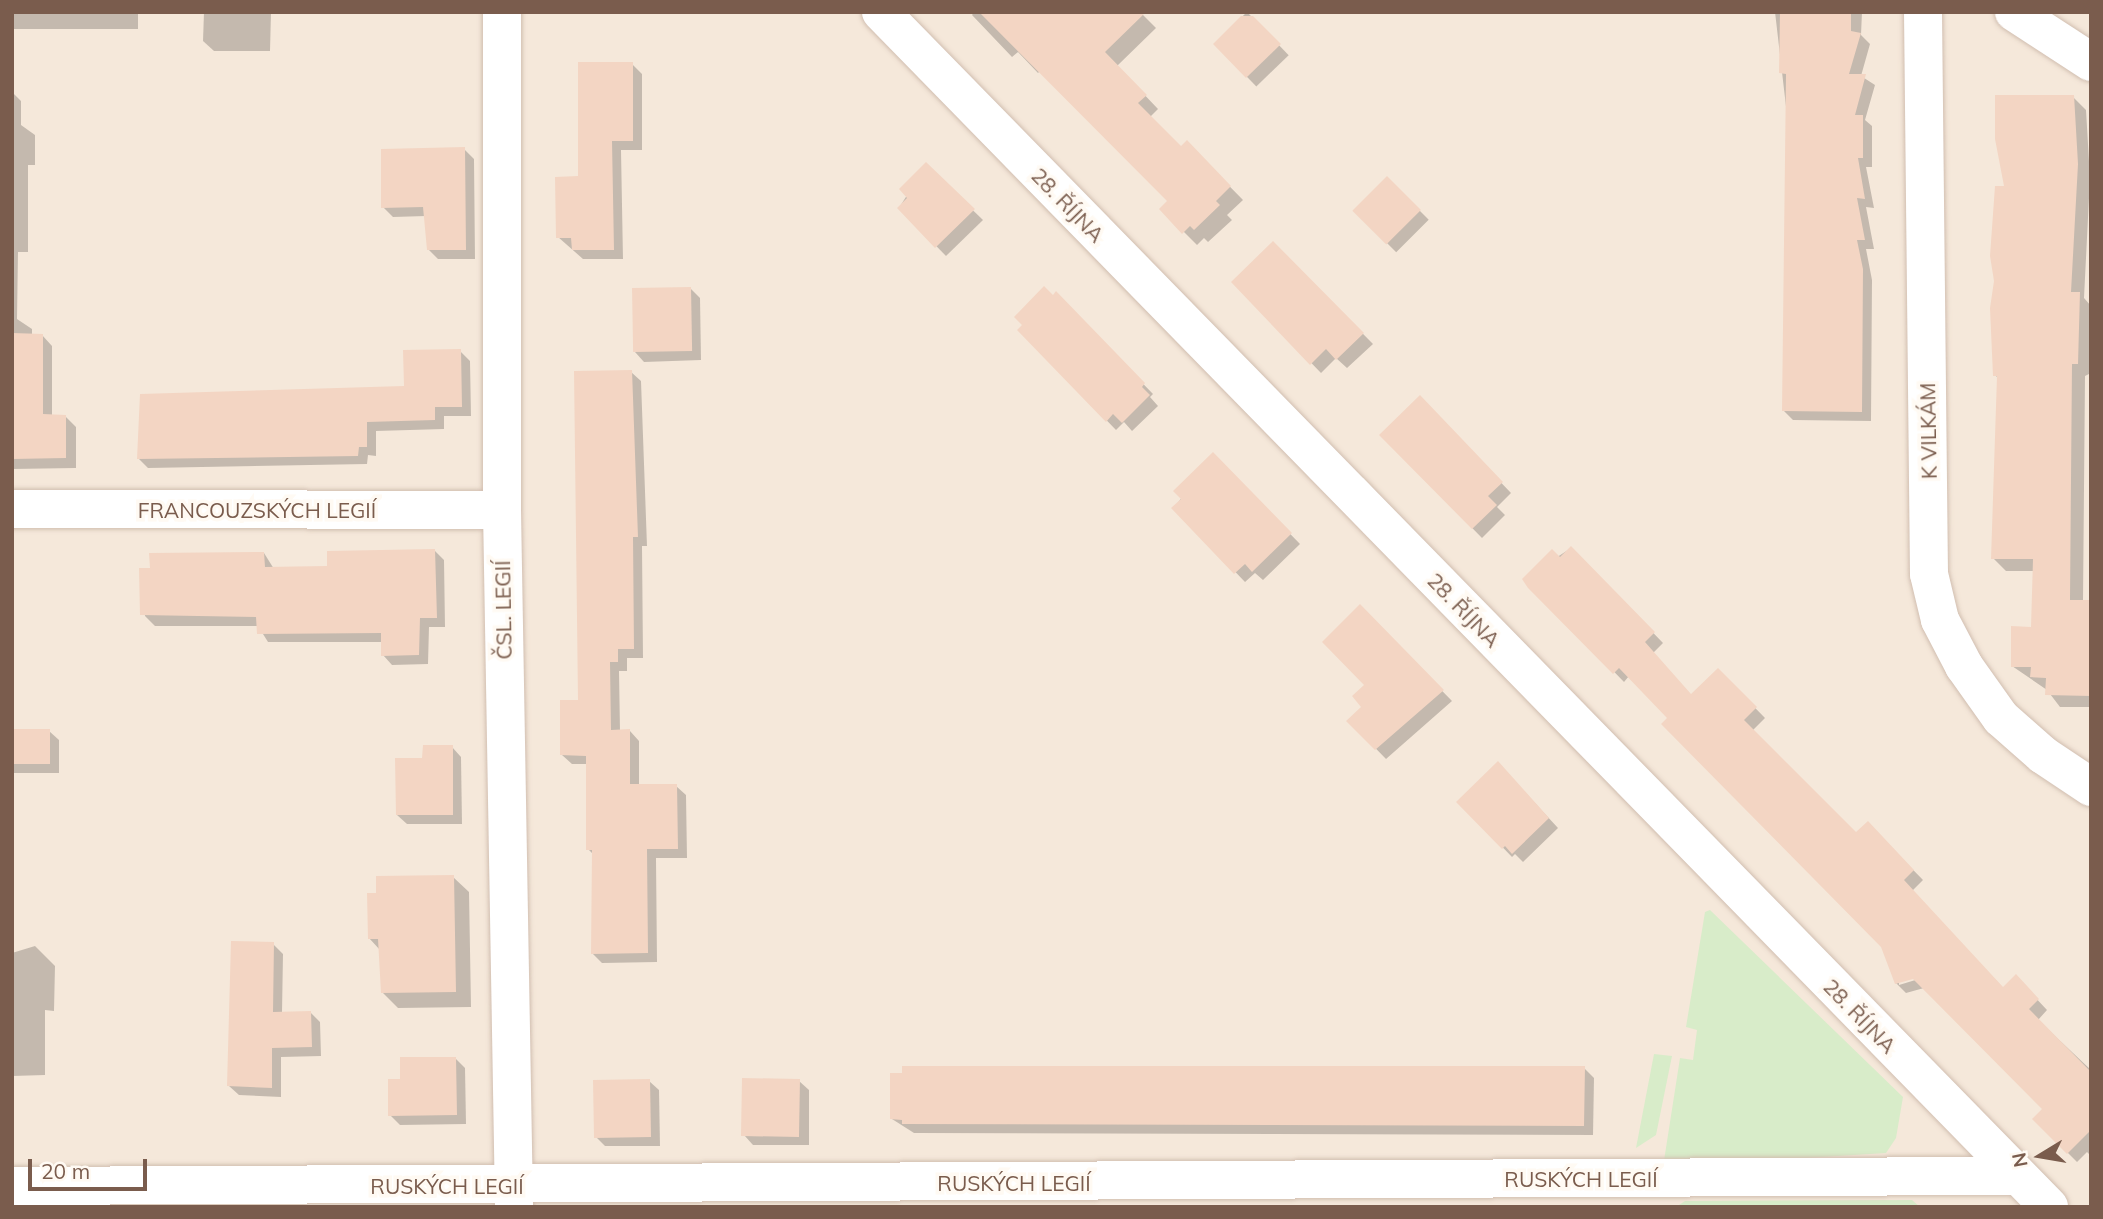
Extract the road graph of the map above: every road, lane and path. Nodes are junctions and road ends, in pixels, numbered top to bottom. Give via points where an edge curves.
1 (502, 12) edge
2 (881, 12) edge
3 (1923, 12) edge
4 (2014, 12) edge
5 (2091, 62) edge
6 (12, 509) edge
7 (502, 510) junction
8 (2091, 787) edge
9 (2016, 1176) junction
10 (12, 1186) edge
11 (1935, 1192) edge
12 (1655, 1193) edge
13 (513, 1196) edge
14 (2049, 1207) edge

1 - 7 street, ČSL. LEGIÍ
2 - 9 street, 28. ŘÍJNA
3 - 8 street, K VILKÁM via 1929,574 1940,620 1964,666 2001,718 2043,755
4 - 5 street
6 - 7 street, FRANCOUZSKÝCH LEGIÍ
7 - 13 street, ČSL. LEGIÍ
9 - 11 street, RUSKÝCH LEGIÍ
9 - 14 street, 28. ŘÍJNA
10 - 13 street, RUSKÝCH LEGIÍ
11 - 12 street, RUSKÝCH LEGIÍ
12 - 13 street, RUSKÝCH LEGIÍ via 863,1170

